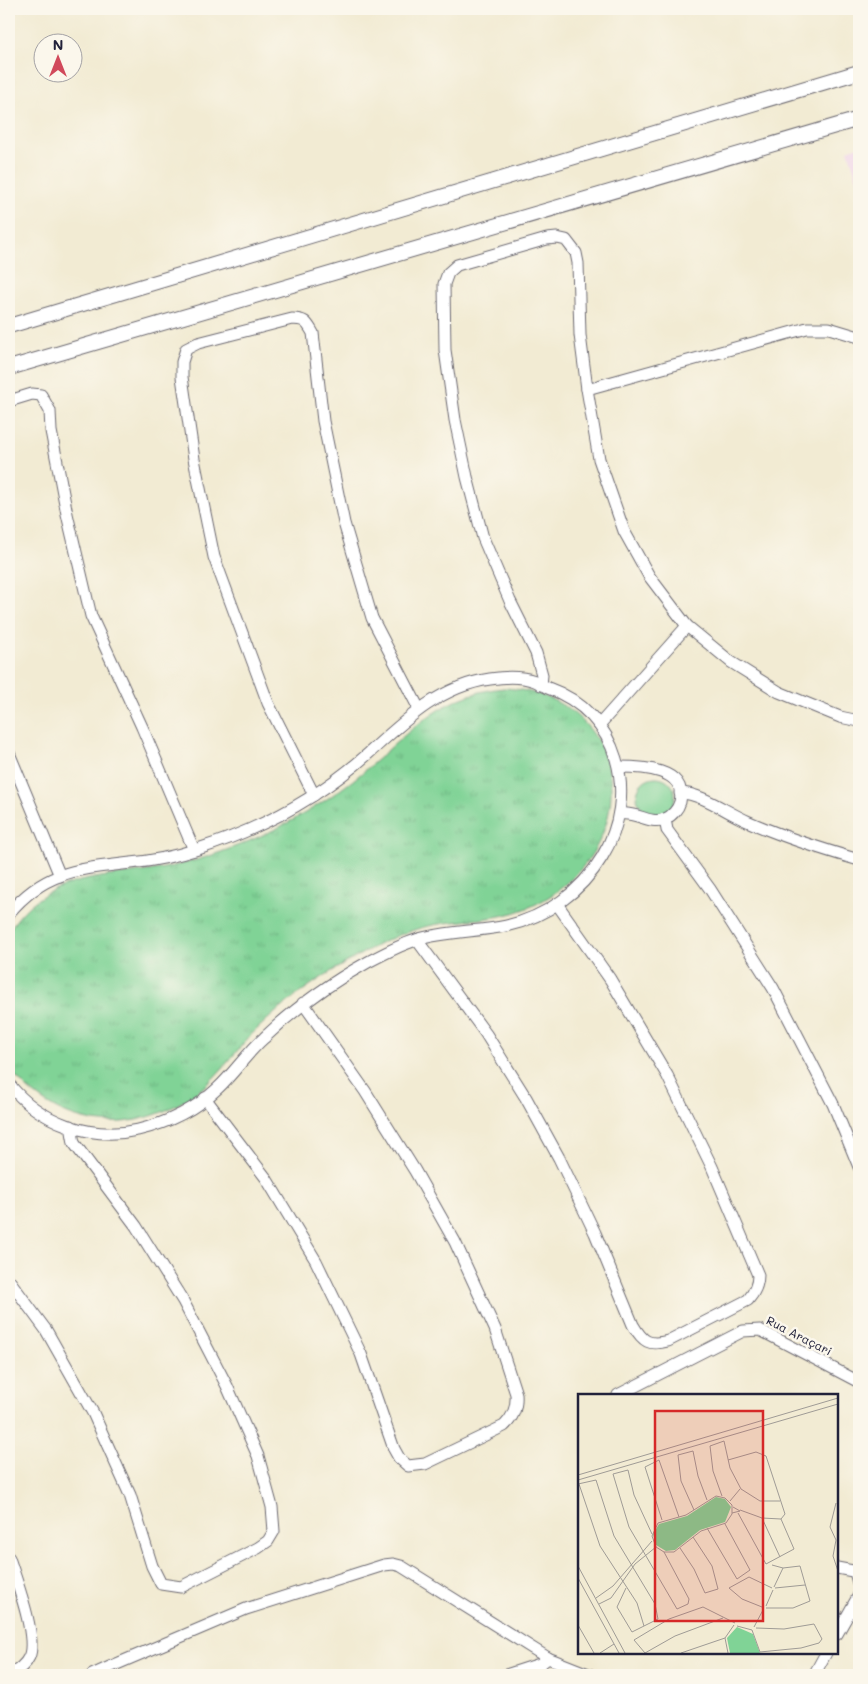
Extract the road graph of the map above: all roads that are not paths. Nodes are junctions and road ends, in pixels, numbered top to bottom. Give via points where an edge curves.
1 (859, 72) edge
2 (859, 119) edge
3 (9, 326) edge
4 (859, 336) edge
5 (9, 368) edge
6 (586, 389) junction
7 (9, 401) edge
8 (687, 626) junction
9 (542, 685) junction
10 (419, 709) junction
11 (859, 721) edge
12 (599, 725) junction
13 (9, 753) edge
14 (619, 767) junction
15 (680, 793) junction
16 (314, 795) junction
17 (620, 814) junction
18 (665, 819) junction
19 (194, 850) junction
20 (859, 860) edge
21 (859, 864) edge
22 (60, 876) junction
23 (557, 904) junction
24 (9, 913) edge
25 (417, 940) junction
26 (303, 1003) junction
27 (10, 1088) edge
28 (205, 1098) junction
29 (71, 1126) junction
30 (859, 1168) edge
31 (9, 1280) edge
32 (859, 1382) edge
33 (620, 1394) edge
34 (9, 1558) edge
35 (838, 1568) edge
36 (859, 1572) edge
37 (859, 1586) edge
38 (859, 1596) edge
39 (838, 1632) edge
40 (825, 1654) edge
41 (548, 1658) junction
42 (9, 1675) edge
43 (92, 1675) edge
44 (506, 1675) edge
45 (591, 1675) edge
46 (814, 1675) edge

1 - 3 street
2 - 5 street
4 - 6 street via 829,328 807,328
6 - 8 street via 599,459 624,531 649,576
6 - 9 street via 580,335 578,263 576,253 566,240 547,239 457,265 448,273 444,284 445,350 467,477 483,538 536,653
7 - 19 street via 32,394 41,395 50,411 67,514 92,616
8 - 11 street via 731,662 779,692 840,717
8 - 12 street
9 - 10 street via 520,678 488,679 454,690
9 - 12 street via 564,693
10 - 16 street
10 - 16 street via 372,618 344,523 323,421 313,334 307,323 301,318 292,318 186,349 182,377 194,459 214,557 268,703
12 - 14 street
13 - 22 street
14 - 15 street via 654,769 667,774
14 - 17 street
15 - 18 street via 677,809
15 - 20 street via 688,793 794,840
16 - 19 street via 252,829
17 - 18 street via 634,814 657,821
17 - 23 street via 602,858 579,886
18 - 30 street via 667,830 710,889 773,988 833,1104
19 - 22 street via 135,863 77,870
20 - 21 street
22 - 24 street via 37,887
23 - 25 street via 538,915 508,925
23 - 25 street via 610,979 667,1075 712,1167 758,1275 754,1293 748,1300 657,1344 648,1343 633,1325 559,1158 526,1098 486,1034
25 - 26 street via 354,970
26 - 28 street via 259,1042 220,1087
26 - 28 street via 375,1107 455,1242 495,1329 516,1394 510,1421 425,1464 408,1466 399,1458 361,1354 316,1261 266,1178
27 - 29 street via 40,1112
28 - 29 street via 180,1115 137,1130 105,1133
29 - 31 street via 74,1143 136,1226 183,1301 227,1386 258,1456 270,1498 274,1531 268,1541 181,1587 161,1584 130,1495 94,1413 46,1330
32 - 33 street, Rua Araçari via 753,1329
34 - 42 street via 27,1617 30,1656 24,1666
35 - 36 street
36 - 37 street via 856,1581
38 - 39 street
40 - 46 street
41 - 43 street via 393,1564 246,1609
41 - 44 street via 540,1664
41 - 45 street

